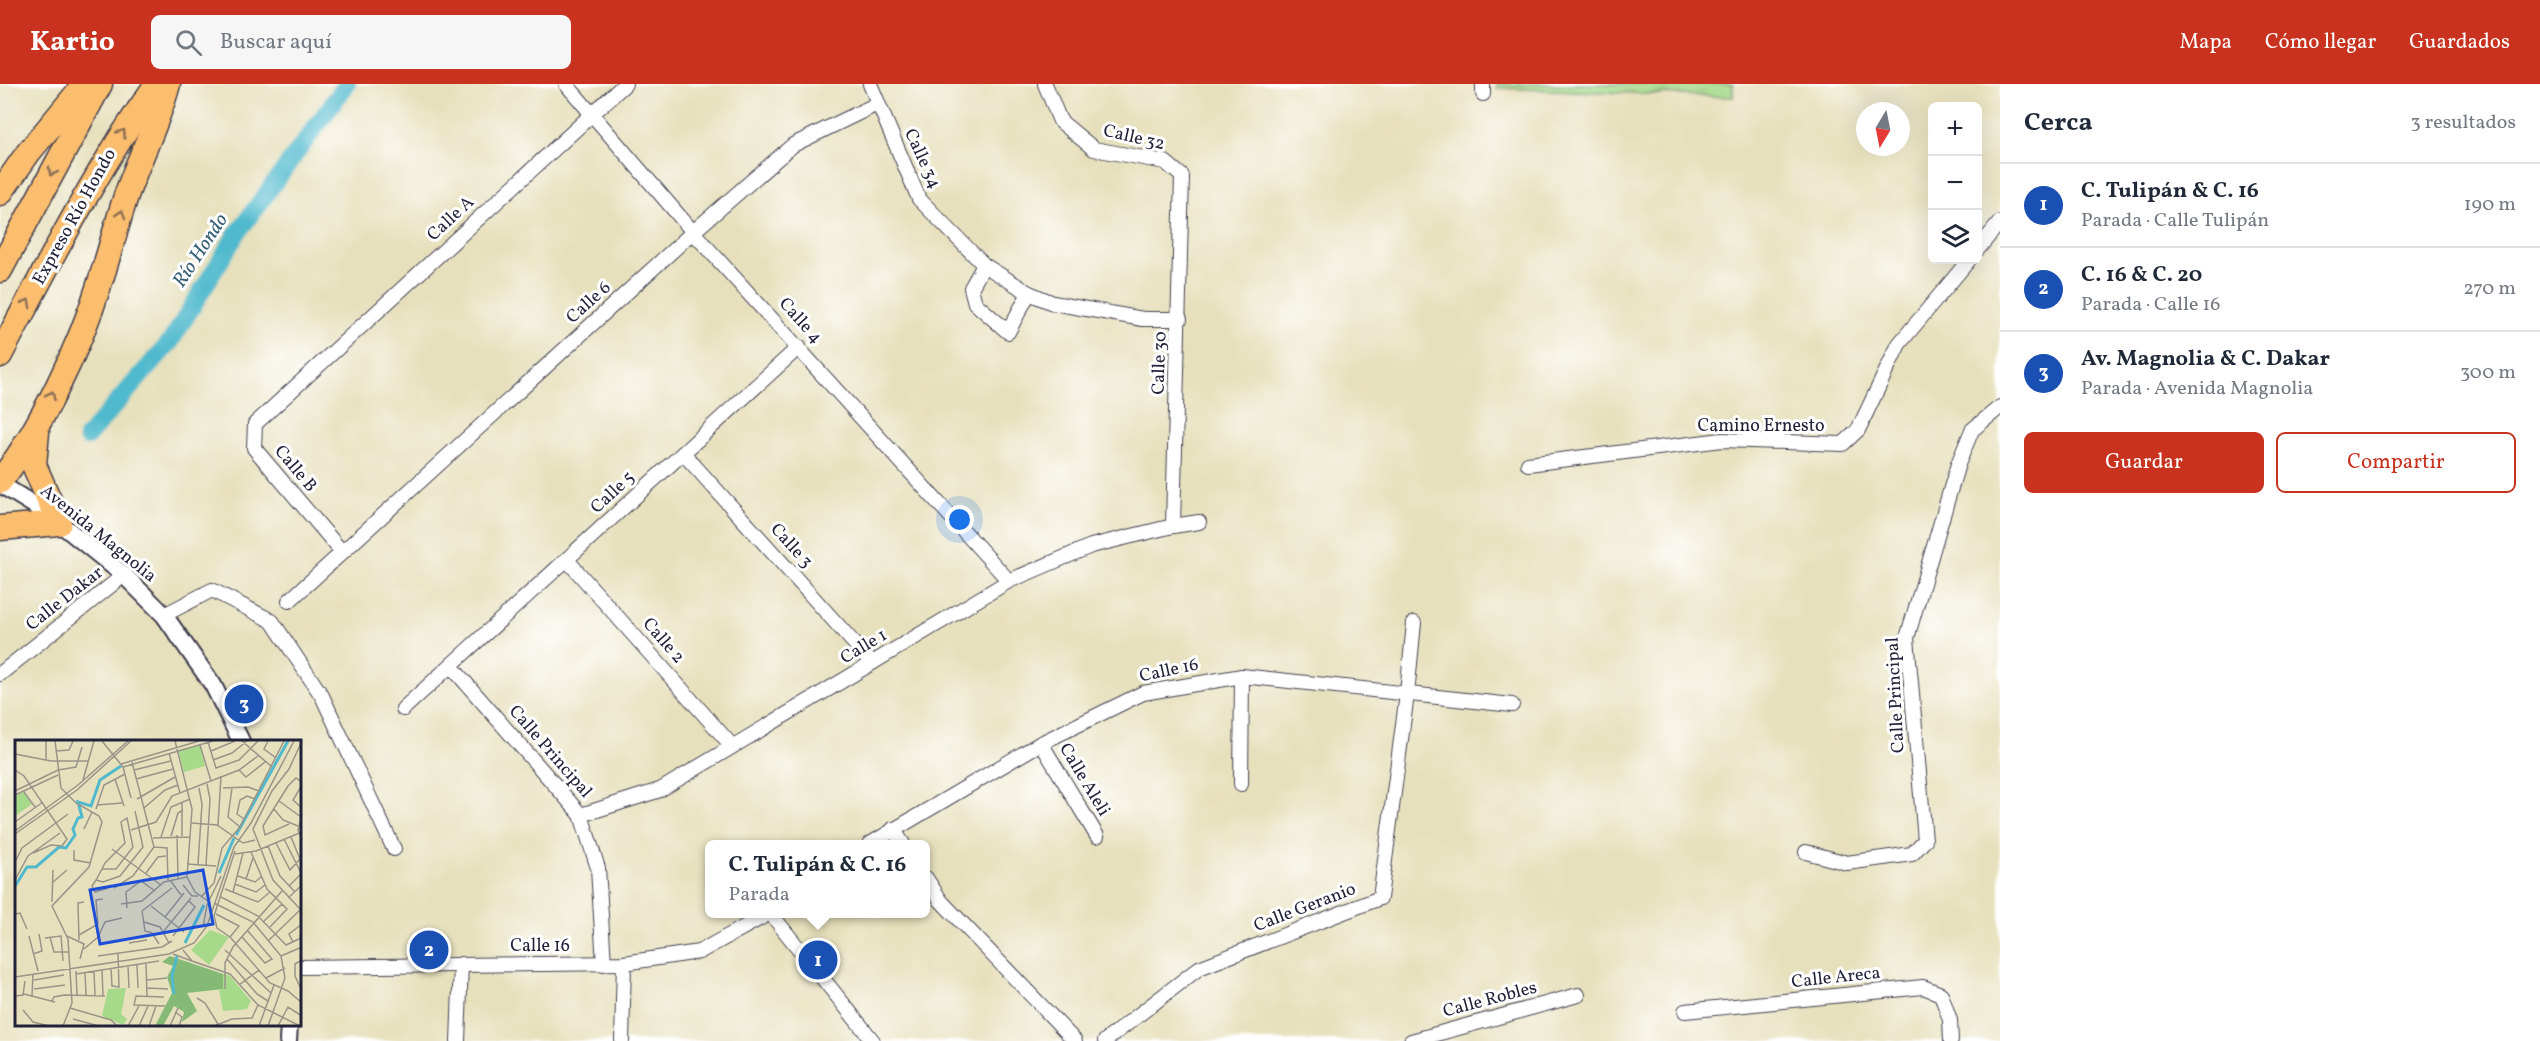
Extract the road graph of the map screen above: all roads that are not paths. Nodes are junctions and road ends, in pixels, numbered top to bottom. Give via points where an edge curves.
1 (88, 84) edge
2 (100, 84) edge
3 (157, 84) edge
4 (168, 84) edge
5 (566, 84) edge
6 (625, 84) edge
7 (870, 84) edge
8 (1046, 84) edge
9 (877, 104) junction
10 (592, 115) junction
11 (0, 193) edge
12 (1182, 202) joint
13 (2000, 222) edge
14 (693, 232) junction
15 (1982, 243) edge
16 (1966, 264) edge
17 (984, 265) junction
18 (0, 270) edge
19 (1029, 293) junction
20 (1180, 319) junction
21 (799, 347) junction
22 (0, 355) edge
23 (302, 381) joint
24 (2000, 407) edge
25 (39, 420) junction
26 (683, 453) junction
27 (1528, 464) dead end
28 (0, 483) edge
29 (1199, 522) dead end
30 (59, 523) junction
31 (1173, 526) junction
32 (0, 528) edge
33 (342, 552) junction
34 (567, 560) junction
35 (124, 575) junction
36 (1010, 581) junction
37 (289, 602) dead end
38 (164, 615) junction
39 (1414, 623) dead end
40 (872, 663) junction
41 (451, 666) junction
42 (0, 674) edge
43 (1242, 676) junction
44 (1407, 694) junction
45 (1512, 705) dead end
46 (403, 710) dead end
47 (240, 740) edge
48 (1041, 742) junction
49 (732, 746) junction
50 (1241, 784) dead end
51 (581, 815) junction
52 (893, 829) junction
53 (1097, 836) dead end
54 (876, 840) edge
55 (900, 840) edge
56 (394, 849) dead end
57 (1806, 852) dead end
58 (930, 884) edge
59 (763, 918) edge
60 (773, 918) edge
61 (624, 963) junction
62 (461, 964) junction
63 (604, 964) junction
64 (302, 967) edge
65 (1578, 995) dead end
66 (1685, 1011) dead end
67 (289, 1026) edge
68 (288, 1041) edge
69 (458, 1041) edge
70 (622, 1041) edge
71 (873, 1041) edge
72 (1075, 1041) edge
73 (1105, 1041) edge
74 (1411, 1041) edge
75 (1951, 1041) edge

1 - 11 highway via 28,153
2 -> 18 highway
22 -> 3 highway, Expreso Río Hondo via 90,185
25 -> 4 highway via 90,313
5 - 10 street, Calle 4
6 - 10 street, Calle A
7 - 9 street, Calle 34
8 - 12 street, Calle 32 via 1060,121 1094,149 1165,162 1182,176
9 - 14 street, Calle 6 via 793,145
9 - 17 street, Calle 34 via 919,199
10 - 14 street, Calle 4
10 - 23 street, Calle A
12 - 20 street, Calle 30
13 - 15 street
14 - 21 street, Calle 4
14 - 33 street, Calle 6
16 - 27 street, Camino Ernesto via 1899,344 1858,430 1843,444 1722,441
17 - 19 street, Calle 34
17 - 19 street via 971,288 975,303 1008,332
19 - 20 street, Calle 34 via 1053,303 1143,319
20 - 31 street, Calle 30
21 - 26 street, Calle 5
21 - 36 street, Calle 4
23 - 33 street, Calle B via 255,424 254,448
24 - 57 street, Calle Principal via 1972,430 1958,464 1907,638 1925,840 1911,854 1847,863
25 - 28 highway
25 - 30 highway via 34,465
26 - 34 street, Calle 5
26 - 40 street, Calle 3
28 - 30 street, Avenida Magnolia
29 - 31 street, Calle 1
30 - 32 highway
30 - 35 street, Avenida Magnolia
31 - 36 street, Calle 1 via 1091,546
33 - 37 street, Calle 6
34 - 41 street, Calle 5
34 - 49 street, Calle 2
35 - 38 street, Avenida Magnolia
35 - 42 street, Calle Dakar
36 - 40 street, Calle 1
38 - 47 street, Avenida Magnolia via 213,685
38 - 56 street via 212,590 272,621 322,696
39 - 44 street, Calle Geranio
40 - 49 street, Calle 1
41 - 46 street, Calle 5
41 - 51 street, Calle Principal
43 - 44 street, Calle 16
43 - 48 street, Calle 16 via 1143,693
43 - 50 street
44 - 45 street, Calle 16
44 - 73 street, Calle Geranio via 1380,898 1199,968
48 - 52 street, Calle 16
48 - 53 street, Calle Aleli
49 - 51 street, Calle 1 via 660,790
51 - 63 street, Calle Principal via 598,868
52 - 54 street, Calle 16
52 - 55 street
58 - 72 street via 941,901
59 - 61 street, Calle 16 via 699,952
60 - 71 street
61 - 63 street, Calle 16
61 - 70 street
62 - 63 street, Calle 16
62 - 64 street, Calle 16
62 - 69 street
65 - 74 street, Calle Robles
66 - 75 street, Calle Areca via 1923,987 1941,993 1950,1020
67 - 68 street

